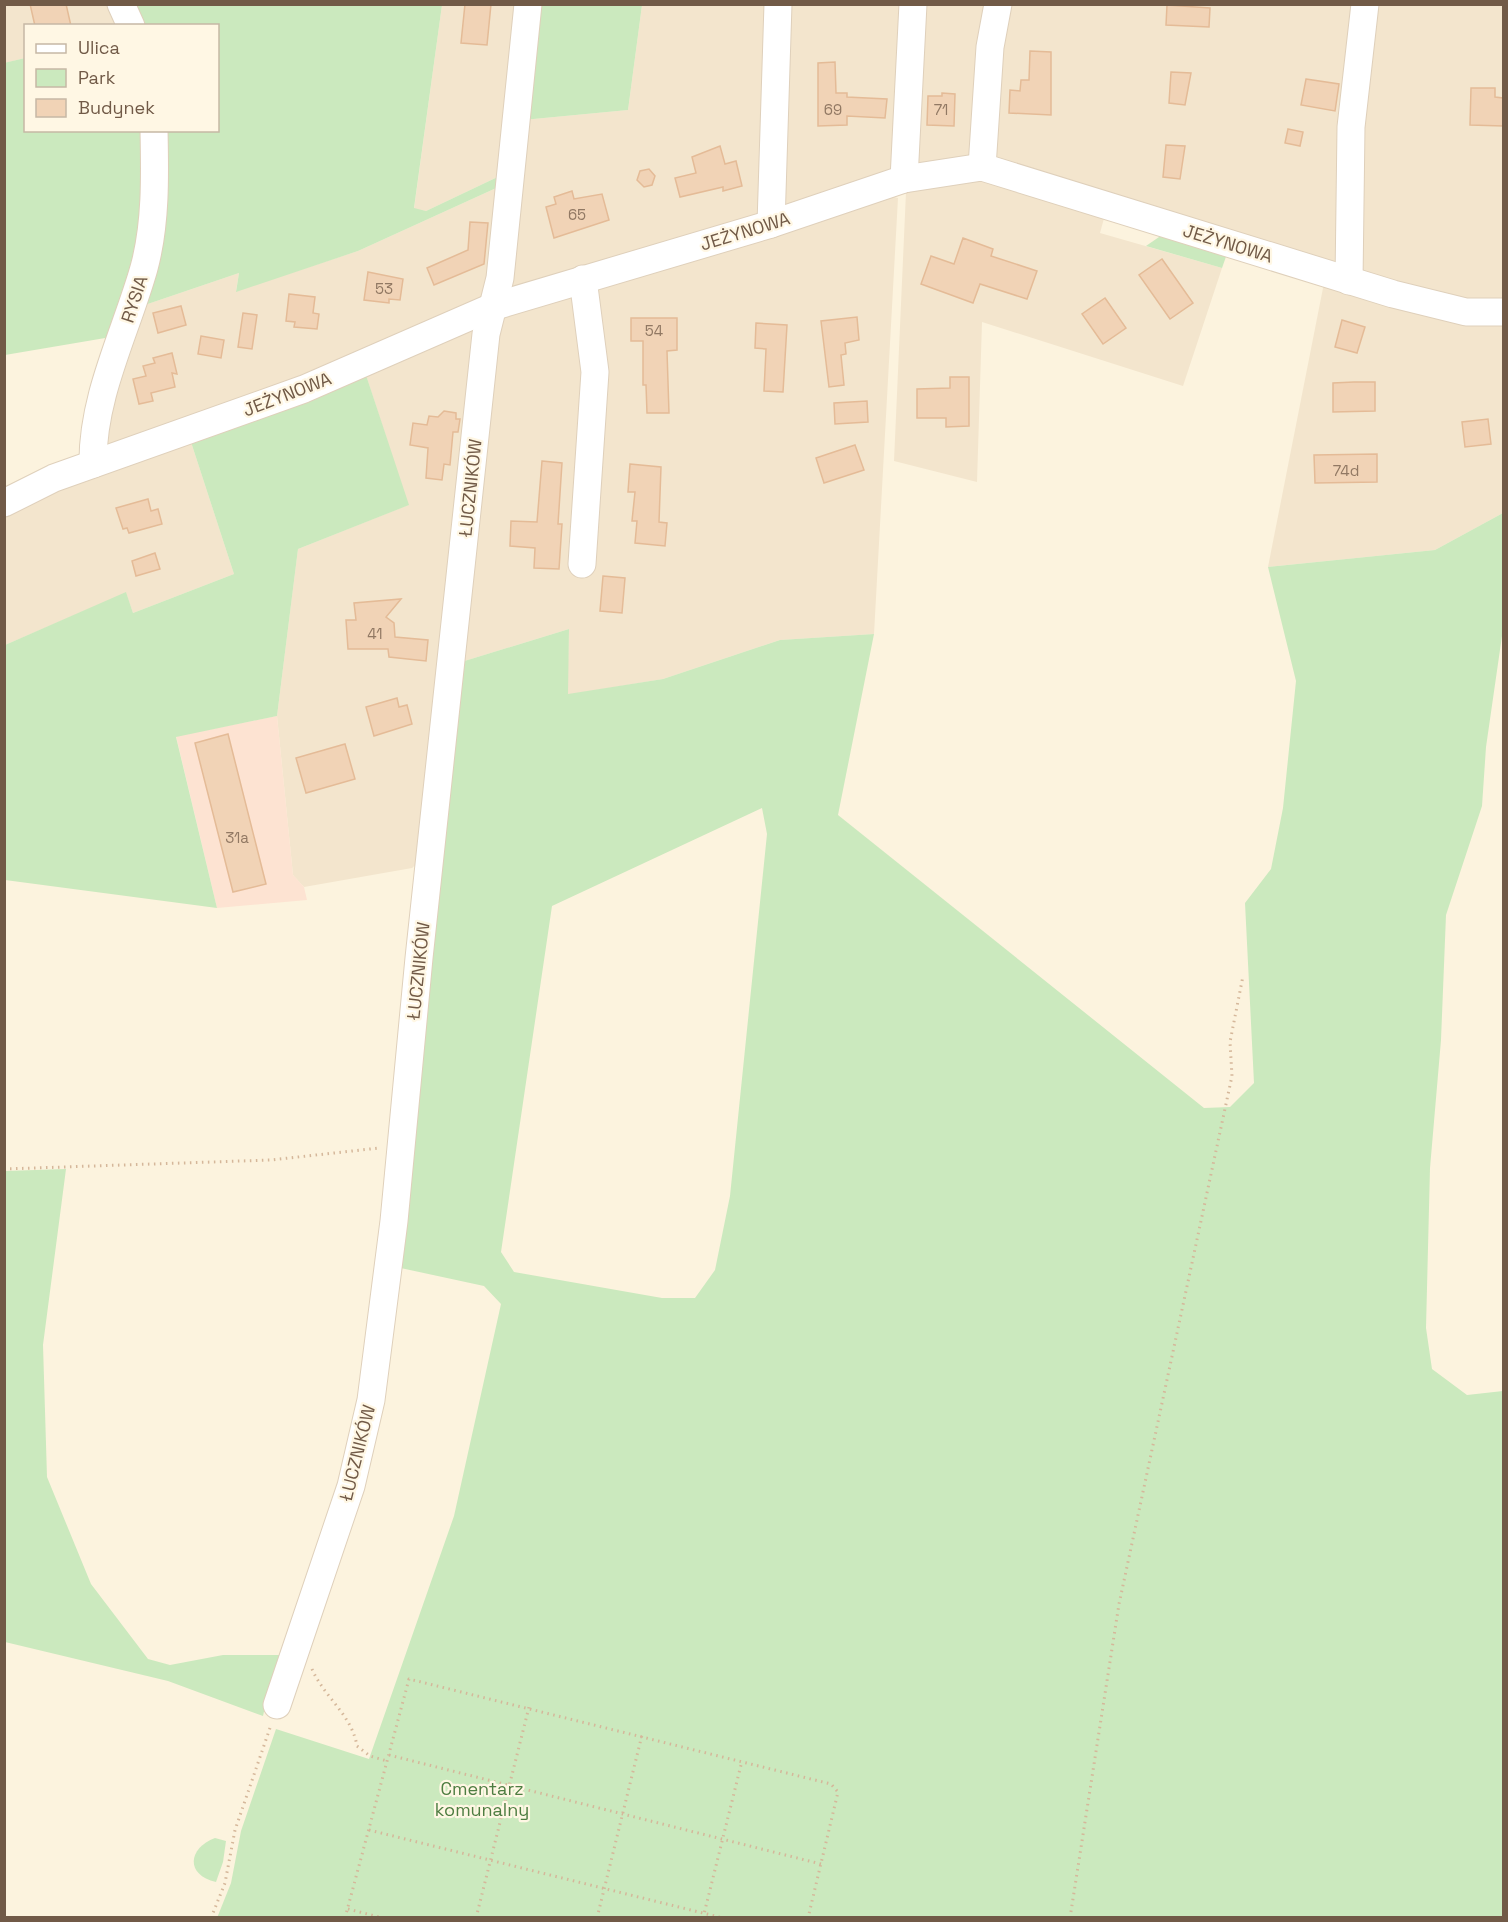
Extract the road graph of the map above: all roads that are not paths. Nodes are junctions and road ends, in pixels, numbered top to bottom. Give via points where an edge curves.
1 (121, 4) edge
2 (528, 4) edge
3 (777, 4) edge
4 (913, 4) edge
5 (998, 4) edge
6 (1365, 4) edge
7 (130, 24) edge
8 (154, 132) edge
9 (982, 167) junction
10 (904, 178) junction
11 (771, 224) junction
12 (583, 279) junction
13 (1349, 281) junction
14 (492, 307) junction
15 (1503, 312) edge
16 (93, 464) junction
17 (4, 503) edge
18 (582, 564) dead end
19 (277, 1705) road end

1 - 7 street
2 - 14 street, ŁUCZNIKÓW via 500,278
3 - 11 street
4 - 10 street
5 - 9 street via 990,47
6 - 13 street via 1351,127
8 - 16 street, RYSIA via 152,227 144,266 95,423
9 - 10 street, JEŻYNOWA
9 - 13 street, JEŻYNOWA
10 - 11 street, JEŻYNOWA
11 - 12 street, JEŻYNOWA
12 - 14 street, JEŻYNOWA
12 - 18 street via 595,372
13 - 15 street, JEŻYNOWA via 1466,312
14 - 16 street, JEŻYNOWA via 303,390
14 - 19 street, ŁUCZNIKÓW via 371,1400 351,1486
16 - 17 street, JEŻYNOWA

